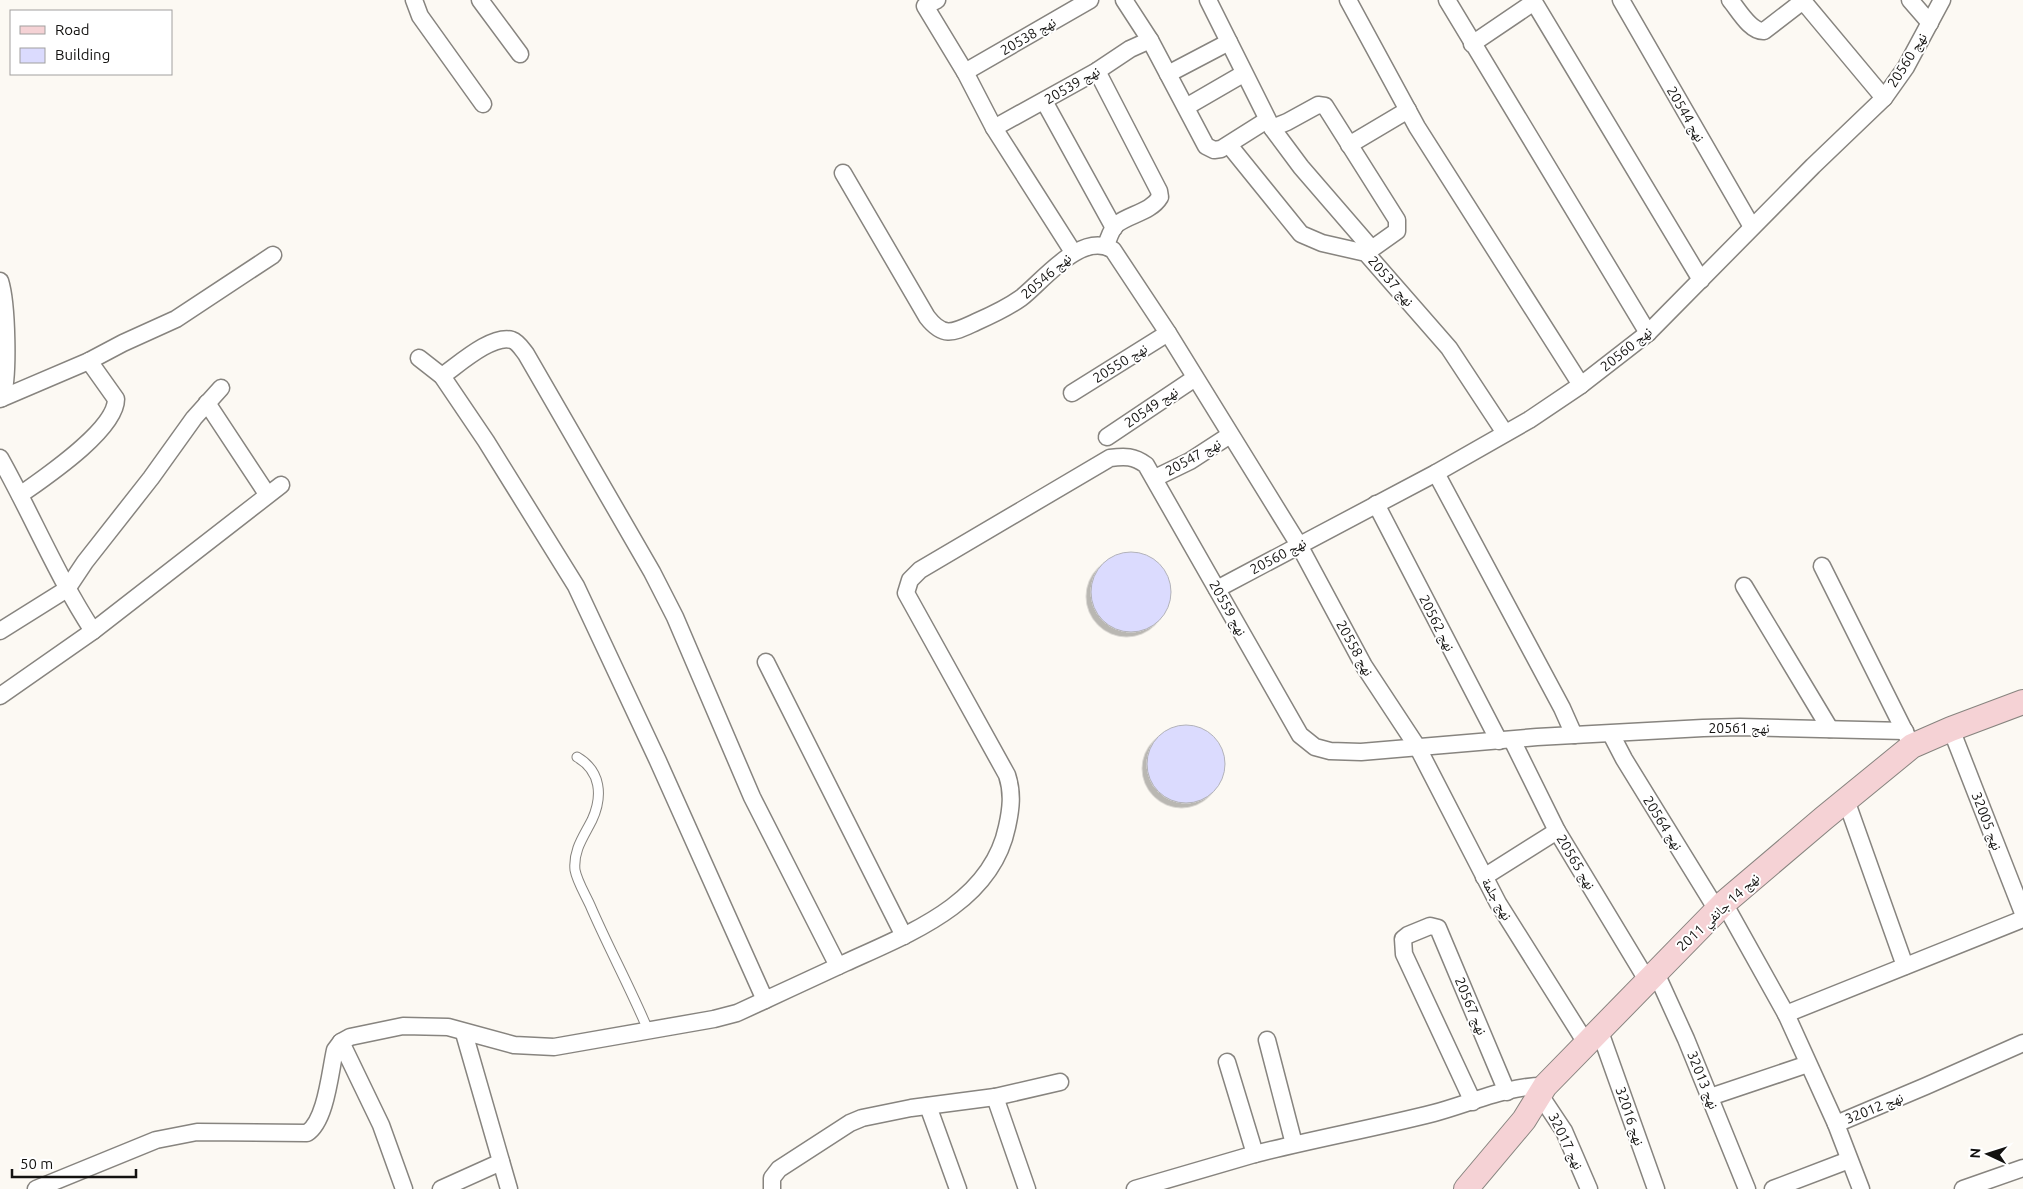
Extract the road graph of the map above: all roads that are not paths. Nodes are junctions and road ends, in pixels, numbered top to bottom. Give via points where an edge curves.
1 (414, 0) edge
2 (480, 0) edge
3 (1090, 0) edge
4 (1124, 0) edge
5 (1208, 0) edge
6 (1348, 0) edge
7 (1447, 0) edge
8 (1621, 0) edge
9 (1730, 0) edge
10 (1803, 0) edge
11 (1910, 0) edge
12 (1942, 0) edge
13 (1534, 1) edge
14 (928, 2) edge
15 (1930, 23) junction
16 (1146, 36) junction
17 (1229, 42) junction
18 (1472, 44) junction
19 (520, 54) dead end
20 (1097, 71) junction
21 (965, 72) junction
22 (1168, 74) junction
23 (1244, 74) junction
24 (1884, 98) junction
25 (1044, 101) junction
26 (483, 104) dead end
27 (1186, 107) junction
28 (1408, 110) junction
29 (1269, 124) junction
30 (994, 128) junction
31 (1229, 145) junction
32 (1348, 145) junction
33 (843, 173) dead end
34 (1752, 227) junction
35 (1114, 228) junction
36 (1106, 245) junction
37 (1368, 251) junction
38 (1073, 252) junction
39 (273, 255) dead end
40 (1701, 280) junction
41 (1, 286) edge
42 (1648, 333) junction
43 (1168, 334) junction
44 (419, 358) dead end
45 (89, 361) junction
46 (442, 376) junction
47 (1195, 378) junction
48 (1581, 385) junction
49 (221, 388) dead end
50 (1072, 392) dead end
51 (1, 398) edge
52 (207, 403) junction
53 (1504, 432) junction
54 (1230, 435) junction
55 (1107, 437) dead end
56 (0, 458) edge
57 (1150, 472) junction
58 (1439, 478) junction
59 (281, 484) dead end
60 (268, 494) junction
61 (20, 495) junction
62 (1376, 504) junction
63 (1299, 545) junction
64 (1822, 566) dead end
65 (1744, 586) dead end
66 (67, 589) junction
67 (1217, 589) junction
68 (93, 631) junction
69 (0, 632) edge
70 (766, 662) dead end
71 (0, 696) edge
72 (2023, 702) edge
73 (1830, 729) junction
74 (1951, 729) junction
75 (1611, 734) junction
76 (1574, 735) junction
77 (1908, 739) junction
78 (1506, 740) junction
79 (1315, 747) joint
80 (1418, 748) junction
81 (577, 757) dead end
82 (1846, 800) junction
83 (1557, 831) junction
84 (1484, 877) junction
85 (1721, 907) junction
86 (2023, 913) edge
87 (2023, 919) edge
88 (904, 936) junction
89 (838, 966) junction
90 (1905, 966) junction
91 (1651, 976) junction
92 (765, 1000) junction
93 (1786, 1014) junction
94 (648, 1030) junction
95 (464, 1033) junction
96 (1597, 1039) junction
97 (1267, 1040) dead end
98 (341, 1042) junction
99 (2023, 1043) edge
100 (1227, 1062) dead end
101 (1808, 1064) junction
102 (1060, 1082) dead end
103 (1542, 1090) junction
104 (1507, 1092) junction
105 (996, 1097) junction
106 (1710, 1097) junction
107 (1473, 1102) junction
108 (928, 1106) junction
109 (1836, 1124) junction
110 (1294, 1144) junction
111 (1255, 1154) junction
112 (1849, 1160) junction
113 (501, 1162) junction
114 (2023, 1168) edge
115 (36, 1189) edge
116 (404, 1189) edge
117 (441, 1189) edge
118 (509, 1189) edge
119 (772, 1189) edge
120 (958, 1189) edge
121 (1027, 1189) edge
122 (1135, 1189) edge
123 (1466, 1189) edge
124 (1589, 1189) edge
125 (1656, 1189) edge
126 (1747, 1189) edge
127 (1773, 1189) edge
128 (1861, 1189) edge
129 (1963, 1189) edge

1 - 26 street via 420,16
2 - 19 street
3 - 21 street, نهج 20538
4 - 16 street
5 - 17 street
6 - 28 street
7 - 18 street
8 - 34 street, نهج 20544
9 - 10 street via 1760,31
10 - 24 street
11 - 15 street
12 - 15 street, نهج 20560
13 - 18 street
13 - 40 street
14 - 21 street
15 - 24 street, نهج 20560 via 1906,67
16 - 20 street, نهج 20539
16 - 22 street
17 - 22 street
17 - 23 street
18 - 42 street
20 - 25 street, نهج 20539
20 - 35 street via 1160,197 1153,205
21 - 30 street
22 - 27 street
23 - 27 street
23 - 29 street
24 - 34 street, نهج 20560
25 - 30 street, نهج 20539
25 - 35 street
27 - 31 street via 1206,146 1217,150
28 - 32 street
28 - 48 street
29 - 31 street
29 - 32 street via 1321,104 1326,106
29 - 37 street
30 - 38 street
31 - 37 street, نهج 20537 via 1301,234 1322,243
32 - 37 street via 1398,224 1397,230
33 - 38 street, نهج 20546 via 927,317 934,327 944,332 957,331 1008,307
34 - 40 street, نهج 20560
35 - 36 street
36 - 38 street, نهج 20546
36 - 43 street via 1113,250
37 - 53 street, نهج 20537 via 1449,348
39 - 45 street via 176,318
40 - 42 street, نهج 20560
41 - 51 street via 6,342 5,389
42 - 48 street, نهج 20560
43 - 47 street
43 - 50 street, نهج 20550
44 - 46 street
45 - 51 street
45 - 61 street via 116,399 113,413 70,460
46 - 89 street via 491,342 510,340 526,354 652,572 752,797
46 - 92 street via 576,586
47 - 54 street
47 - 55 street, نهج 20549
48 - 53 street, نهج 20560 via 1529,420
49 - 52 street
52 - 60 street
52 - 66 street
53 - 58 street, نهج 20560
54 - 57 street, نهج 20547 via 1190,461
54 - 63 street
56 - 61 street
57 - 67 street, نهج 20559
57 - 88 street via 1130,456 1110,458 920,570 910,580 906,593 911,605 1012,789 1004,845 980,882 958,904
58 - 62 street, نهج 20560
58 - 76 street
59 - 60 street
60 - 68 street
61 - 66 street
62 - 63 street, نهج 20560
62 - 78 street, نهج 20562
63 - 67 street, نهج 20560
63 - 80 street, نهج 20558 via 1364,666
64 - 77 street
65 - 73 street
66 - 68 street
66 - 69 street
67 - 79 street, نهج 20559 via 1300,735
68 - 71 street
70 - 88 street
72 - 74 street, نهج 14 جانفي 2011
73 - 75 street, نهج 20561 via 1740,727
73 - 77 street, نهج 20561
74 - 77 street, نهج 14 جانفي 2011
74 - 86 street, نهج 32005
75 - 76 street, نهج 20561
75 - 85 street, نهج 20564
76 - 78 street, نهج 20561
77 - 82 street, نهج 14 جانفي 2011
78 - 80 street, نهج 20561
78 - 83 street, نهج 20565
79 - 80 street, نهج 20561 via 1360,752
80 - 84 street, نهج جلمة
81 - 94 lane via 588,763 596,776 598,789 593,818 577,849 576,871 600,931
82 - 85 street, نهج 14 جانفي 2011
82 - 90 street
83 - 84 street
83 - 91 street, نهج 20565
84 - 96 street, نهج جلمة
85 - 91 street, نهج 14 جانفي 2011
85 - 93 street, نهج 20564
87 - 90 street
88 - 89 street
89 - 92 street
90 - 93 street
91 - 96 street, نهج 14 جانفي 2011
91 - 106 street, نهج 32013
92 - 94 street via 714,1020
93 - 101 street, نهج 32012
94 - 95 street via 554,1047 514,1045
95 - 98 street via 448,1027 403,1026 350,1037
95 - 113 street
96 - 103 street, نهج 14 جانفي 2011
96 - 125 street, نهج 32016
97 - 110 street
98 - 115 street via 335,1050 320,1117 307,1133 197,1132 156,1140
98 - 116 street via 381,1125
99 - 109 street, نهج 32012
100 - 111 street
101 - 106 street
101 - 109 street, نهج 32012
102 - 105 street
103 - 104 street via 1531,1086
103 - 123 street, نهج 14 جانفي 2011 via 1524,1120
103 - 124 street, نهج 32017
104 - 107 street
104 - 107 street, نهج 20567 via 1438,928 1430,926 1403,939 1404,954
105 - 108 street
105 - 121 street
106 - 126 street, نهج 32013
107 - 110 street via 1395,1123
108 - 119 street via 850,1123 779,1169 772,1178
108 - 120 street
109 - 112 street
110 - 111 street
111 - 122 street
112 - 127 street
112 - 128 street
113 - 117 street
113 - 118 street
114 - 129 street

